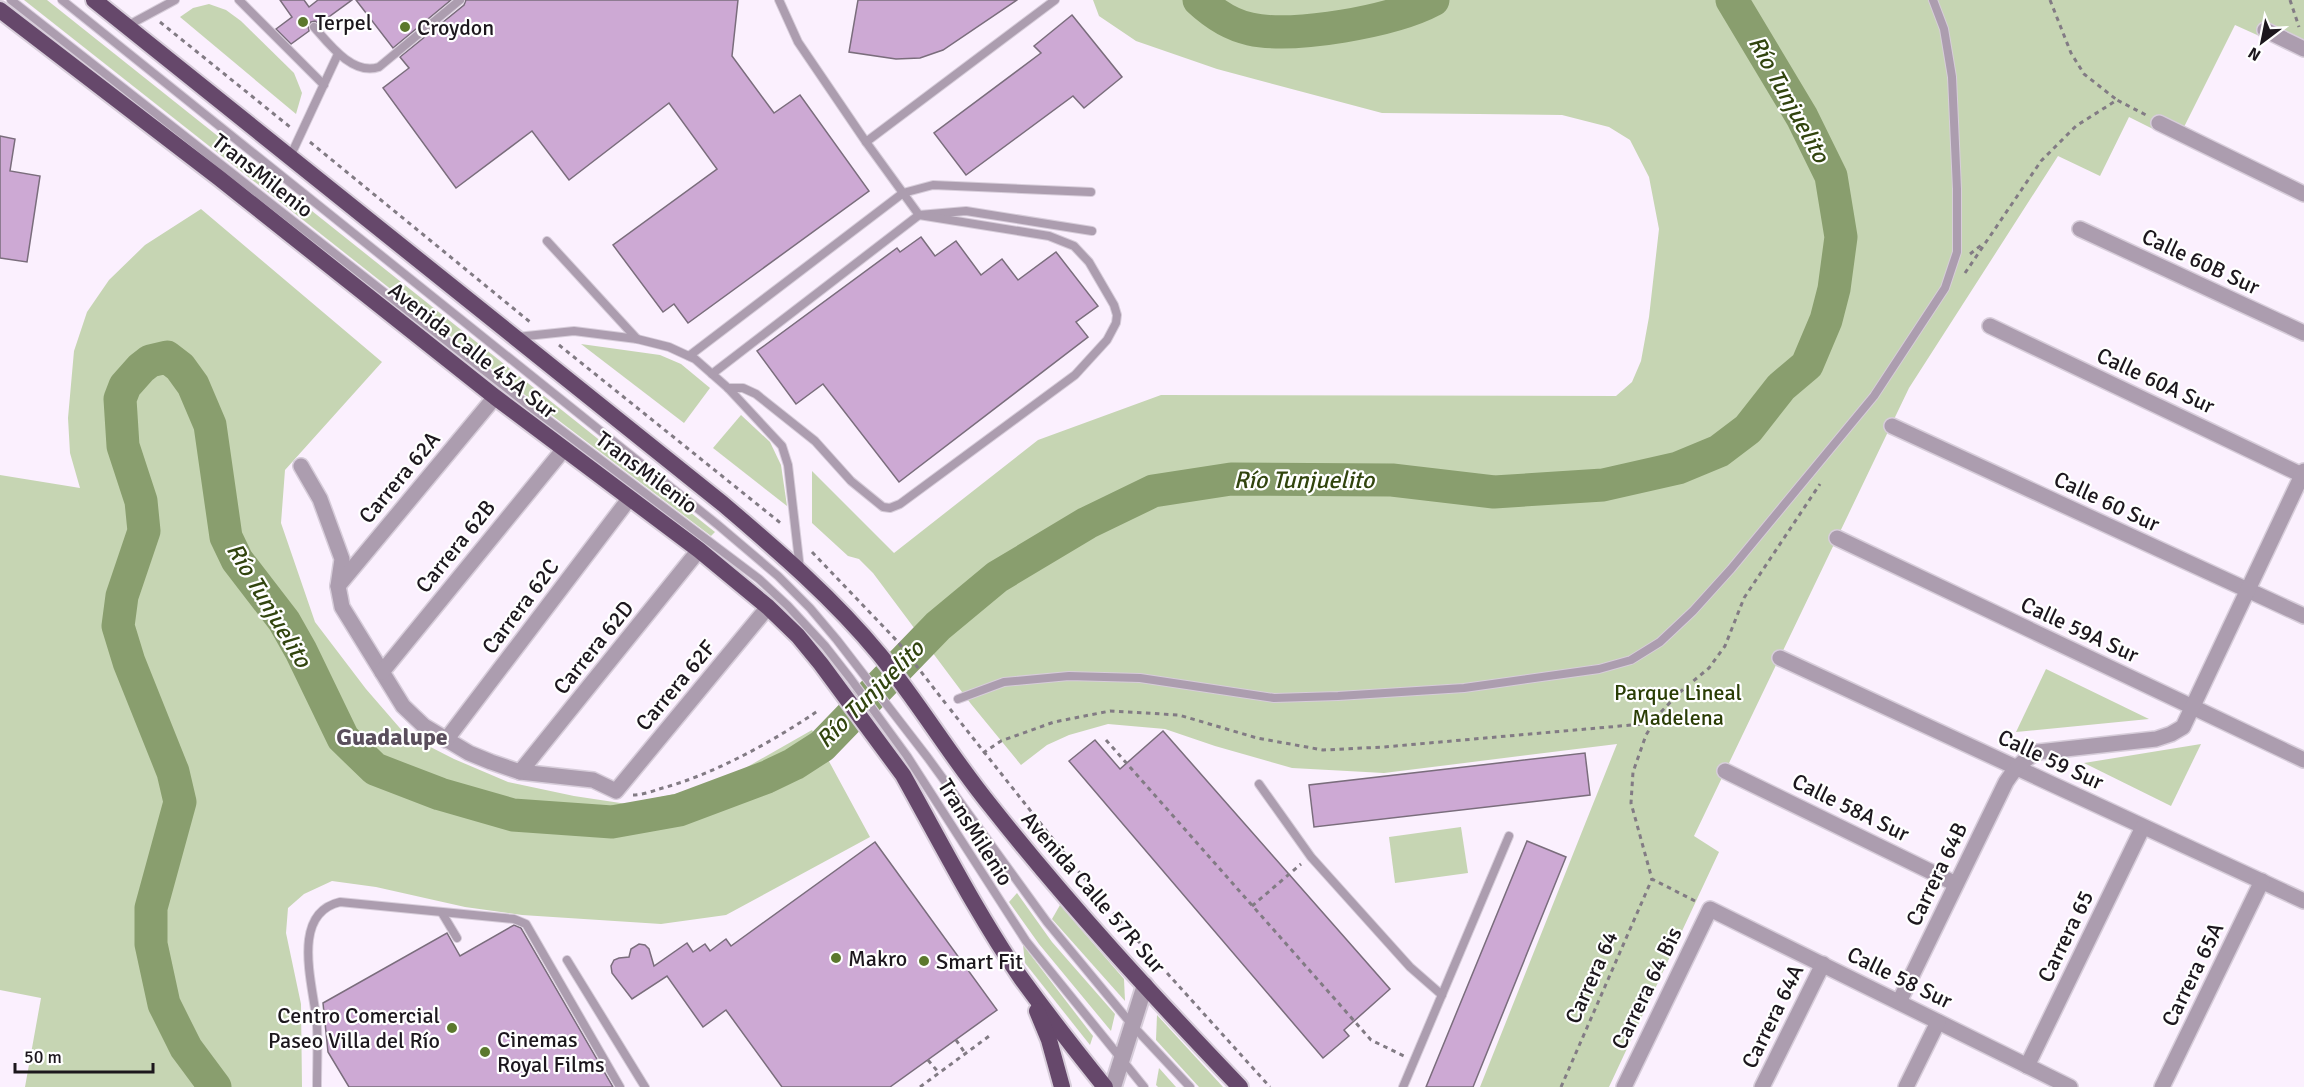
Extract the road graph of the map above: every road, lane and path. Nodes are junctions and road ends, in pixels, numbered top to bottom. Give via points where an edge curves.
1 (11, 0) edge
2 (62, 0) edge
3 (94, 0) edge
4 (175, 0) edge
5 (239, 0) edge
6 (460, 0) edge
7 (779, 0) edge
8 (1055, 0) edge
9 (1933, 0) edge
10 (2050, 0) edge
11 (2290, 0) edge
12 (0, 10) edge
13 (149, 13) junction
14 (127, 26) junction
15 (314, 27) dead end
16 (2265, 30) dead end
17 (2300, 32) dead end
18 (2304, 48) edge
19 (338, 54) junction
20 (324, 85) junction
21 (2117, 100) junction
22 (2159, 123) joint
23 (300, 135) junction
24 (866, 142) junction
25 (290, 157) junction
26 (1092, 192) dead end
27 (903, 194) junction
28 (2304, 194) edge
29 (919, 215) junction
30 (2080, 229) dead end
31 (1092, 231) dead end
32 (547, 241) dead end
33 (1965, 273) dead end
34 (1990, 326) dead end
35 (544, 333) junction
36 (2304, 333) edge
37 (515, 338) junction
38 (637, 339) junction
39 (689, 356) junction
40 (712, 374) junction
41 (728, 388) junction
42 (495, 397) junction
43 (1892, 426) dead end
44 (564, 449) junction
45 (301, 466) dead end
46 (2303, 473) edge
47 (1824, 479) dead end
48 (629, 499) junction
49 (796, 536) junction
50 (1837, 538) dead end
51 (699, 550) junction
52 (800, 569) junction
53 (338, 586) junction
54 (2248, 590) junction
55 (768, 607) junction
56 (2304, 616) edge
57 (1780, 658) dead end
58 (382, 672) junction
59 (844, 683) junction
60 (958, 699) dead end
61 (2193, 707) junction
62 (819, 710) dead end
63 (926, 716) joint
64 (1654, 723) junction
65 (446, 740) junction
66 (1106, 740) dead end
67 (894, 749) junction
68 (983, 753) junction
69 (2304, 760) edge
70 (2015, 767) junction
71 (1725, 771) dead end
72 (520, 772) junction
73 (1259, 784) dead end
74 (616, 791) junction
75 (2143, 827) junction
76 (1509, 836) dead end
77 (1311, 856) junction
78 (1652, 879) junction
79 (2262, 881) junction
80 (1956, 884) junction
81 (2304, 901) edge
82 (1252, 906) junction
83 (1710, 909) junction
84 (442, 913) junction
85 (457, 938) dead end
86 (567, 960) dead end
87 (1822, 964) junction
88 (1025, 982) junction
89 (1145, 985) junction
90 (1442, 995) junction
91 (1899, 1002) junction
92 (1938, 1022) junction
93 (1133, 1026) junction
94 (992, 1034) dead end
95 (956, 1040) dead end
96 (965, 1053) junction
97 (928, 1060) dead end
98 (1121, 1061) junction
99 (1414, 1061) junction
100 (2027, 1066) junction
101 (939, 1073) junction
102 (2060, 1085) edge
103 (317, 1087) edge
104 (620, 1087) edge
105 (645, 1087) edge
106 (920, 1087) edge
107 (1062, 1087) edge
108 (1106, 1087) edge
109 (1113, 1087) edge
110 (1144, 1087) edge
111 (1190, 1087) edge
112 (1240, 1087) edge
113 (1270, 1087) edge
114 (1403, 1087) edge
115 (1561, 1087) edge
116 (1624, 1087) edge
117 (1762, 1087) edge
118 (1906, 1087) edge
119 (2162, 1087) edge

1 - 59 lane, TransMilenio via 532,408 759,579 825,646
2 - 93 lane, TransMilenio via 778,576 861,669 1047,922
3 - 14 highway, Avenida Calle 45A Sur
4 - 13 lane
5 - 20 lane
6 - 19 lane via 379,67 362,69
7 - 24 lane via 798,42
8 - 24 lane
9 - 60 lane via 1944,29 1952,77 1957,177 1957,252 1945,288 1874,396 1731,569 1660,642 1631,660 1599,669 1464,688 1274,698 1140,678 1069,676 1004,682
10 - 21 path via 2071,53 2084,74
11 - 17 path
12 - 42 highway, Avenida Calle 45A Sur
13 - 14 lane
13 - 23 path
14 - 25 highway, Avenida Calle 45A Sur
15 - 19 lane
16 - 18 street
19 - 20 lane
20 - 23 lane
21 - 22 path
21 - 33 path via 2076,126 2041,161
22 - 28 street
23 - 25 lane
23 - 35 path
24 - 27 lane
25 - 37 highway, Avenida Calle 45A Sur
26 - 27 lane via 933,184
27 - 29 lane
27 - 39 lane
29 - 31 lane via 966,211
29 - 40 lane
29 - 41 lane via 1049,236 1074,246 1089,262 1114,305 1116,323 1107,339 1075,375 890,508 851,481 815,441 756,394 743,388
30 - 36 street, Calle 60B Sur
32 - 38 lane
34 - 46 street, Calle 60A Sur
35 - 37 lane
35 - 38 lane via 574,331
35 - 49 path
37 - 52 highway, Avenida Calle 45A Sur
38 - 39 lane
39 - 40 lane
40 - 41 lane
41 - 49 lane via 782,446 788,465
42 - 44 highway, Avenida Calle 45A Sur
42 - 53 street, Carrera 62A
43 - 54 street, Calle 60 Sur
44 - 48 highway, Avenida Calle 45A Sur
44 - 58 street, Carrera 62B
45 - 53 street via 334,532 342,559
46 - 54 street
47 - 64 path via 1744,598 1725,646 1709,668 1680,692
48 - 51 highway, Avenida Calle 45A Sur
48 - 65 street, Carrera 62C
49 - 52 lane
49 - 68 path via 898,642
50 - 61 street, Calle 59A Sur
51 - 55 highway, Avenida Calle 45A Sur
51 - 72 street, Carrera 62D
52 - 63 highway, Avenida Calle 45A Sur via 880,655
53 - 58 street via 342,607
54 - 56 street, Calle 60 Sur
54 - 61 street
55 - 59 highway, Avenida Calle 45A Sur
55 - 74 street, Carrera 62F
57 - 70 street, Calle 59 Sur
58 - 65 street via 403,706
59 - 67 highway, Avenida Calle 45A Sur
61 - 69 street, Calle 59A Sur
61 - 70 street via 2182,727 2171,734 2134,743 2038,752
62 - 74 path via 790,730 685,781 635,796
63 - 89 highway, Avenida Calle 57R Sur via 988,803 1051,881
64 - 68 path via 1323,750 1257,738 1179,715 1110,711 1054,722 1001,741
64 - 78 path via 1633,772 1631,802
65 - 72 street
66 - 82 path
67 - 88 highway via 903,775
67 - 98 lane, TransMilenio via 1007,915
68 - 113 path via 1109,909
70 - 75 street, Calle 59 Sur
70 - 80 street, Carrera 64B
71 - 80 street, Calle 58A Sur
72 - 74 street via 593,780
73 - 77 lane
75 - 79 street, Calle 59 Sur
75 - 100 street, Carrera 65
76 - 90 lane
77 - 82 path
77 - 90 lane via 1410,968
78 - 83 path
78 - 115 path, Carrera 64
79 - 81 street, Calle 59 Sur
79 - 119 street, Carrera 65A
80 - 91 street, Carrera 64B
82 - 99 path via 1371,1040
83 - 87 street, Calle 58 Sur
83 - 116 street, Carrera 64 Bis
84 - 85 lane
84 - 103 lane via 340,902 321,912 308,943 317,1026
84 - 104 lane via 514,919 526,924
86 - 105 lane
87 - 91 street, Calle 58 Sur
87 - 117 street, Carrera 64A
88 - 107 highway via 1049,1040
88 - 108 highway
89 - 93 street
89 - 112 highway, Avenida Calle 57R Sur
90 - 99 lane
91 - 92 street, Calle 58 Sur
92 - 100 street, Calle 58 Sur
92 - 118 street
93 - 98 street
93 - 111 lane, TransMilenio
94 - 96 path
95 - 96 path
96 - 101 path
97 - 101 path
98 - 109 street
98 - 110 lane, TransMilenio
99 - 114 lane
100 - 102 street, Calle 58 Sur
101 - 106 path

